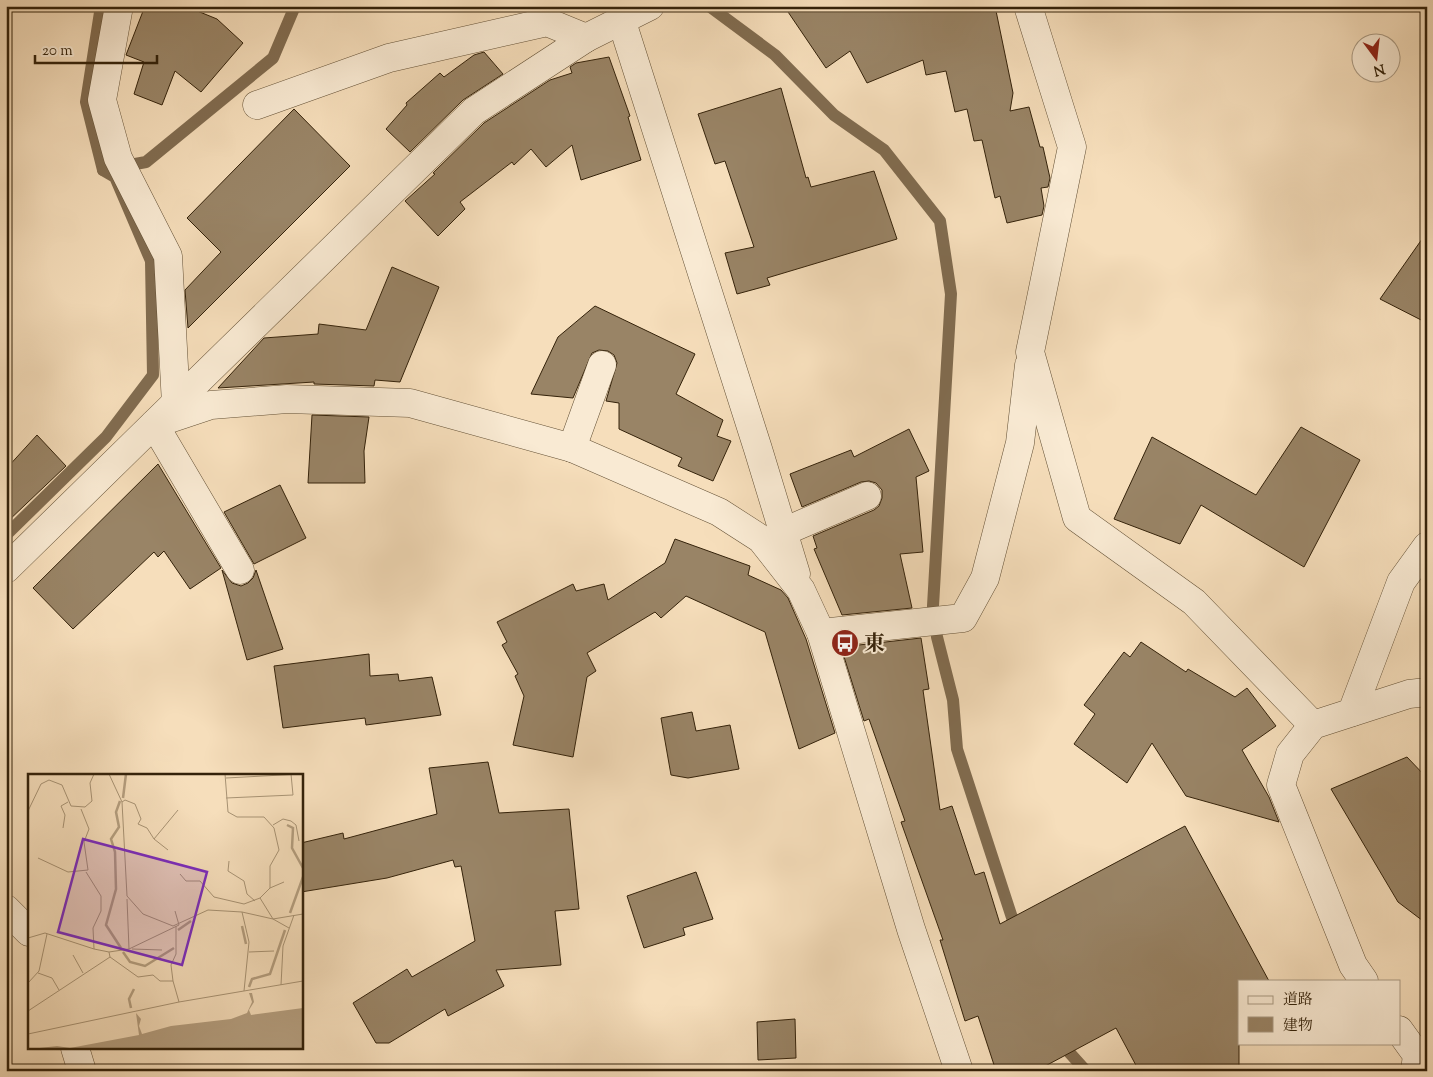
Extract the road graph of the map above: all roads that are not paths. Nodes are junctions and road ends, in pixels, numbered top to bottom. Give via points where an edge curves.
1 (119, 6) edge
2 (650, 6) edge
3 (1028, 6) edge
4 (621, 19) junction
5 (586, 38) junction
6 (257, 105) dead end
7 (1030, 352) junction
8 (602, 365) dead end
9 (176, 404) junction
10 (154, 424) junction
11 (572, 448) junction
12 (867, 496) dead end
13 (783, 532) junction
14 (1427, 546) edge
15 (6, 569) edge
16 (240, 570) dead end
17 (801, 590) junction
18 (821, 633) junction
19 (1427, 692) edge
20 (1352, 712) junction
21 (1313, 724) junction
22 (6, 909) edge
23 (28, 931) edge
24 (1363, 980) edge
25 (1400, 1031) edge
26 (76, 1050) edge
27 (82, 1071) edge
28 (958, 1071) edge
29 (1414, 1071) edge

1 - 9 street via 102,100 124,170 168,256
2 - 4 street
3 - 7 street via 1072,147
4 - 5 street
4 - 13 street
5 - 6 street via 547,22 389,58
5 - 9 street via 474,111
7 - 18 street via 1020,443 986,578 962,618
7 - 21 street via 1077,518 1194,602
8 - 11 street
9 - 10 street
10 - 11 street via 211,405 287,399 410,403
10 - 15 street
10 - 16 street
11 - 17 street via 719,512 761,539
12 - 13 street
13 - 17 street
14 - 20 street via 1401,582
17 - 18 street
18 - 28 street
19 - 20 street via 1409,694
20 - 21 street
21 - 24 street via 1290,754 1280,785 1353,965
22 - 23 street
25 - 29 street via 1417,1055
26 - 27 street

